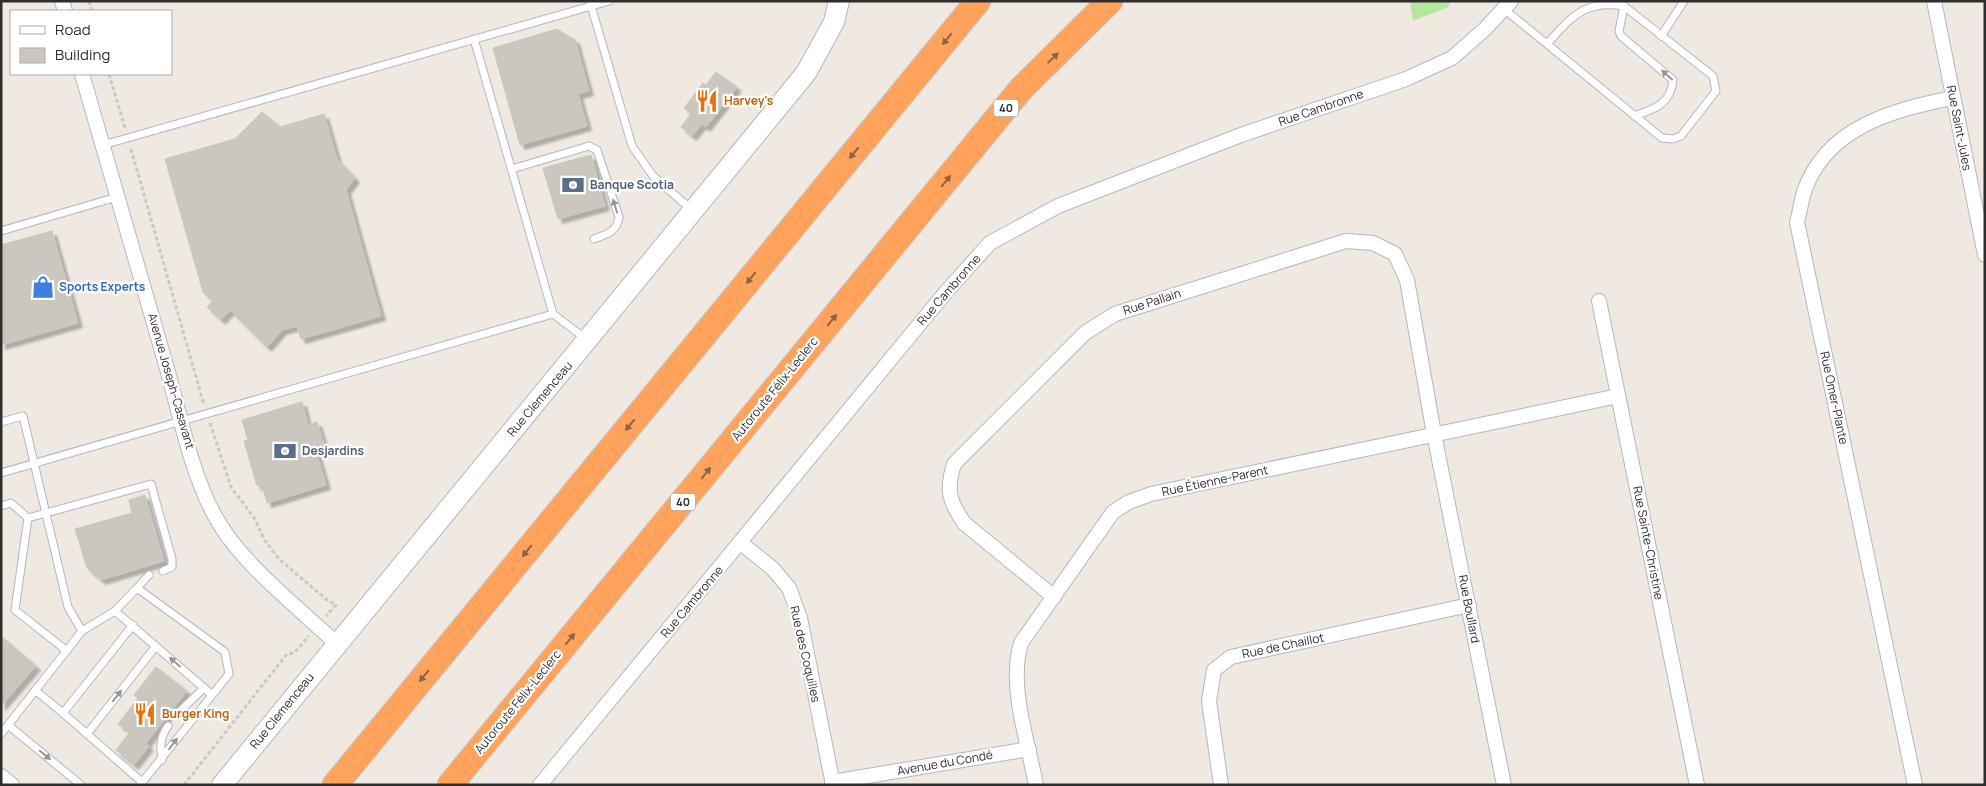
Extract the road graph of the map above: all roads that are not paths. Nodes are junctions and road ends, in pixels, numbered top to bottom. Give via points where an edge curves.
1 (609, 1) edge
2 (838, 1) edge
3 (978, 1) edge
4 (1684, 1) edge
5 (1934, 1) edge
6 (591, 3) edge
7 (1109, 3) edge
8 (1508, 5) edge
9 (1624, 6) junction
10 (1661, 36) junction
11 (474, 39) junction
12 (1547, 44) junction
13 (82, 75) edge
14 (1952, 98) junction
15 (1634, 116) junction
16 (103, 145) junction
17 (512, 169) junction
18 (118, 197) junction
19 (694, 212) junction
20 (1, 231) edge
21 (594, 239) dead end
22 (1985, 256) edge
23 (1599, 301) dead end
24 (554, 314) junction
25 (588, 341) junction
26 (1618, 396) junction
27 (1, 422) edge
28 (182, 422) junction
29 (1434, 434) junction
30 (35, 463) junction
31 (1, 473) edge
32 (1, 506) edge
33 (46, 513) junction
34 (28, 518) junction
35 (741, 543) junction
36 (163, 571) dead end
37 (149, 575) dead end
38 (137, 588) junction
39 (1054, 597) junction
40 (1468, 605) junction
41 (114, 611) junction
42 (133, 625) junction
43 (82, 631) junction
44 (337, 644) junction
45 (156, 646) junction
46 (67, 651) junction
47 (204, 688) junction
48 (36, 691) junction
49 (211, 694) junction
50 (63, 713) junction
51 (178, 714) dead end
52 (8, 725) junction
53 (168, 726) dead end
54 (1, 734) edge
55 (87, 734) junction
56 (1029, 749) junction
57 (162, 760) junction
58 (1, 776) edge
59 (141, 783) edge
60 (832, 784) edge
61 (12, 785) edge
62 (81, 785) edge
63 (222, 785) edge
64 (335, 785) edge
65 (450, 785) edge
66 (540, 785) edge
67 (1036, 785) edge
68 (1221, 785) edge
69 (1504, 785) edge
70 (1697, 785) edge
71 (1915, 785) edge

1 - 6 lane
2 - 19 street, Rue Clemenceau via 834,22 806,72
3 -> 64 highway
4 - 10 lane
5 - 14 street, Rue Saint-Jules
6 - 11 lane
6 - 19 lane via 632,146 653,176
65 -> 7 highway, Autoroute Félix-Leclerc / 40 via 1021,89
8 - 12 lane
8 - 35 street, Rue Cambronne via 1452,58 1406,79 1241,135 1058,206 990,243 946,292
9 - 10 lane
9 - 12 lane via 1589,4 1577,10
15 -> 9 lane via 1657,108 1672,92 1673,80 1621,36
10 - 15 lane via 1713,76 1716,91 1681,136 1662,138
11 - 16 lane
11 - 17 lane
12 - 15 lane
13 - 16 street, Avenue Joseph-Casavant
14 - 22 street, Rue Saint-Jules
14 - 71 street, Rue Omer-Plante via 1879,116 1848,134 1821,160 1804,191 1797,222
16 - 18 street, Avenue Joseph-Casavant
21 -> 17 lane via 614,231 619,217 597,150 588,146
17 - 24 lane
18 - 20 lane
18 - 28 street, Avenue Joseph-Casavant
19 - 25 street, Rue Clemenceau
23 - 26 street, Rue Sainte-Christine
24 - 25 lane
24 - 28 lane
25 - 44 street, Rue Clemenceau
26 - 29 street, Rue Étienne-Parent
26 - 70 street, Rue Sainte-Christine
27 - 30 lane via 23,416
28 - 30 lane
28 - 44 street, Avenue Joseph-Casavant via 202,487 214,516 229,538
29 - 39 street, Rue Étienne-Parent via 1151,494 1129,502 1114,512
29 - 39 street, Rue Pallain via 1407,280 1395,254 1373,243 1346,241 1115,314 1085,333 954,464 949,480 953,508 964,523
29 - 40 street, Rue Boullard
30 - 31 lane
30 - 33 lane
32 - 34 lane via 11,503
33 - 34 lane
33 - 36 lane via 151,484 172,558 172,568
33 - 43 lane via 68,607
34 - 46 lane via 15,610
35 - 60 street, Rue des Coquilles via 773,568 789,588 800,618
35 - 66 street, Rue Cambronne
37 - 38 lane
38 - 41 lane
38 - 49 lane via 225,652 229,674
39 - 56 street, Rue Étienne-Parent via 1021,643 1016,660 1016,682
40 - 68 street, Rue de Chaillot via 1231,657 1214,670 1208,701
40 - 69 street, Rue Boullard
41 - 42 lane
41 - 43 lane
42 - 45 lane
42 - 50 lane
43 - 46 lane
44 - 63 street, Rue Clemenceau
47 -> 45 lane
55 -> 45 lane
46 - 48 lane
47 - 49 lane
47 - 51 lane
48 - 50 lane
48 - 52 lane
57 -> 49 lane
50 - 55 lane
52 - 54 lane
52 -> 62 lane
53 - 57 lane via 162,735
55 - 59 lane
56 - 60 street, Avenue du Condé
56 - 67 street, Rue Étienne-Parent
57 - 59 lane
58 - 61 street

